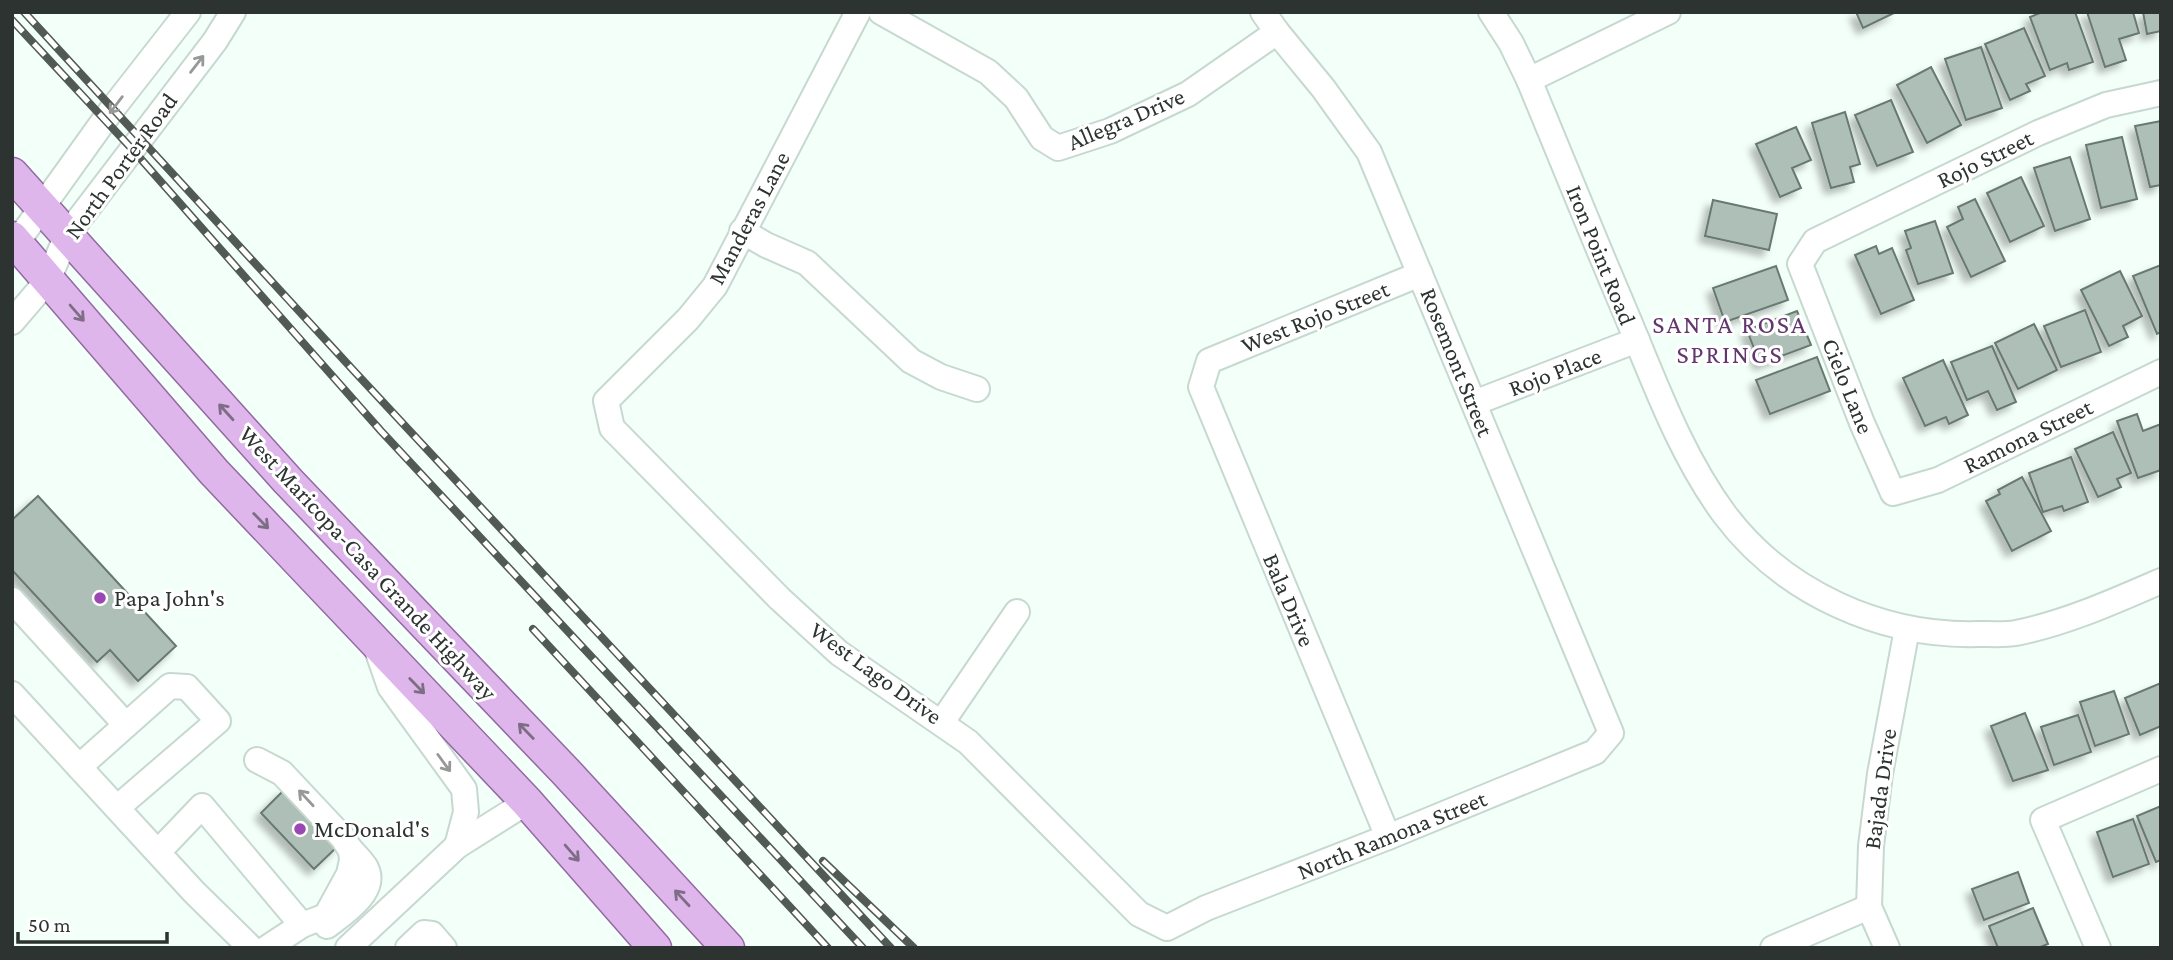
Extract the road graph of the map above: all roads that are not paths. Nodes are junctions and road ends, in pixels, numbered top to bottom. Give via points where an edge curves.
1 (188, 12) edge
2 (233, 12) edge
3 (858, 12) edge
4 (881, 12) edge
5 (1491, 12) edge
6 (1668, 12) edge
7 (1270, 22) edge
8 (1529, 80) junction
9 (2161, 93) edge
10 (12, 174) edge
11 (42, 207) junction
12 (742, 231) junction
13 (67, 235) junction
14 (1815, 241) joint
15 (14, 243) edge
16 (1420, 274) junction
17 (48, 279) junction
18 (12, 322) edge
19 (1637, 340) junction
20 (1209, 361) joint
21 (2161, 372) edge
22 (977, 389) dead end
23 (606, 401) joint
24 (1474, 403) junction
25 (1894, 493) joint
26 (2161, 581) edge
27 (12, 600) edge
28 (1017, 612) dead end
29 (1907, 629) junction
30 (374, 641) junction
31 (13, 698) edge
32 (942, 722) junction
33 (126, 724) junction
34 (1611, 733) joint
35 (257, 760) dead end
36 (79, 767) junction
37 (2161, 769) edge
38 (527, 802) junction
39 (118, 807) junction
40 (1388, 837) junction
41 (457, 846) junction
42 (159, 851) junction
43 (1870, 907) junction
44 (302, 925) junction
45 (1167, 928) joint
46 (251, 948) edge
47 (267, 948) edge
48 (348, 948) edge
49 (408, 948) edge
50 (444, 948) edge
51 (654, 948) edge
52 (728, 948) edge
53 (1773, 948) edge
54 (1887, 948) edge
55 (2098, 948) edge

1 -> 11 street, North Porter Road
13 -> 2 street, North Porter Road
3 - 12 street, Manderas Lane
4 - 7 street, Allegra Drive via 988,72 1016,98 1042,138 1058,148 1110,131 1188,94
5 - 8 street, Iron Point Road
6 - 8 street
7 - 16 street, Rosemont Street via 1369,152
8 - 19 street, Iron Point Road
9 - 14 street, Rojo Street via 2106,105 2038,133
10 - 11 main road, West Maricopa-Casa Grande Highway
11 - 13 main road, West Maricopa-Casa Grande Highway
11 - 15 street, North Porter Road
12 - 22 street via 807,263 911,361
12 - 23 street, Manderas Lane via 715,286
13 - 17 street, North Porter Road
52 -> 13 main road, West Maricopa-Casa Grande Highway via 288,481
14 - 25 street, Cielo Lane via 1800,264
15 - 17 main road, West Maricopa-Casa Grande Highway
16 - 20 street, West Rojo Street
16 - 24 street, Rosemont Street
17 - 18 street, North Porter Road
17 -> 30 main road, West Maricopa-Casa Grande Highway via 214,472
19 - 24 street, Rojo Place
19 - 29 street, Iron Point Road via 1696,469 1726,516 1772,566 1832,603
20 - 40 street, Bala Drive via 1201,387
21 - 25 street, Ramona Street via 1938,480
23 - 32 street, West Lago Drive via 612,428 780,598 839,653
24 - 34 street, Rosemont Street
26 - 29 street, Iron Point Road via 2015,633 1958,635
27 - 33 street
28 - 32 street
29 - 43 street, Bajada Drive via 1880,774 1871,846
30 -> 38 main road, West Maricopa-Casa Grande Highway
30 -> 41 street via 390,687 464,789 466,812
31 - 36 street
32 - 45 street, West Lago Drive via 968,742 1139,914
33 - 36 street
33 - 39 street via 170,686 187,687 218,721
34 - 40 street, North Ramona Street via 1595,752
44 -> 35 street via 326,916 349,874 351,850 282,773
36 - 39 street
37 - 55 street via 2043,820
38 - 41 street
38 -> 51 main road, West Maricopa-Casa Grande Highway
39 - 42 street
40 - 45 street, North Ramona Street via 1206,908
41 - 48 street
42 - 44 street via 202,806
42 - 46 street
43 - 53 street
43 - 54 street, Bajada Drive
44 - 47 street
49 - 50 street via 424,933 432,934

